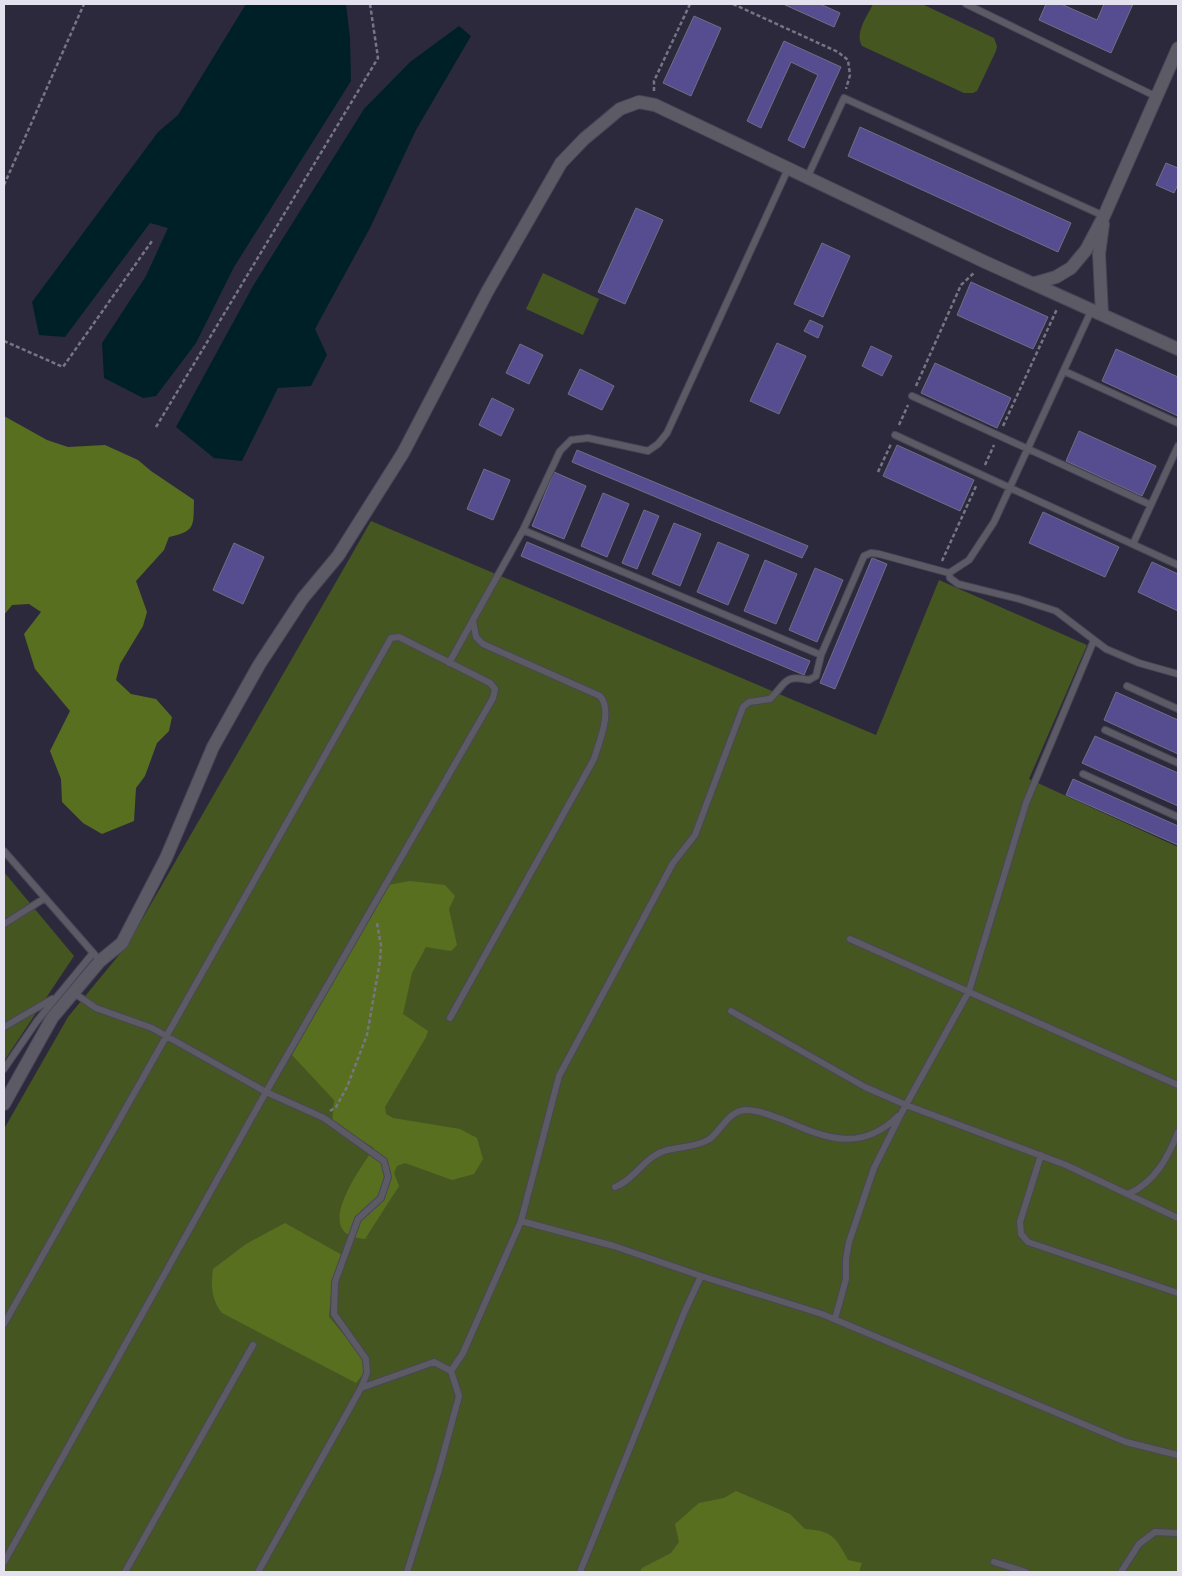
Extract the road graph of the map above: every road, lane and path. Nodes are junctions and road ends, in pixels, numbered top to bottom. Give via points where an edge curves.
1 (84, 4) edge
2 (370, 4) edge
3 (690, 4) edge
4 (733, 4) edge
5 (966, 4) edge
6 (1178, 48) edge
7 (1157, 97) junction
8 (844, 98) junction
9 (655, 104) junction
10 (788, 169) junction
11 (807, 178) junction
12 (4, 185) edge
13 (1104, 216) junction
14 (152, 241) dead end
15 (985, 262) junction
16 (1035, 283) junction
17 (1097, 312) junction
18 (4, 340) edge
19 (1178, 349) edge
20 (1064, 370) junction
21 (912, 396) junction
22 (1178, 423) edge
23 (156, 427) dead end
24 (895, 435) junction
25 (1178, 446) edge
26 (1028, 449) junction
27 (878, 472) dead end
28 (1010, 488) junction
29 (1151, 505) junction
30 (523, 530) junction
31 (1133, 544) junction
32 (1178, 564) edge
33 (949, 573) junction
34 (473, 620) junction
35 (1094, 640) junction
36 (821, 655) junction
37 (450, 663) junction
38 (1178, 674) edge
39 (1127, 686) dead end
40 (1178, 709) edge
41 (1105, 730) dead end
42 (1178, 763) edge
43 (1083, 774) dead end
44 (1178, 817) edge
45 (4, 851) edge
46 (45, 898) junction
47 (377, 923) dead end
48 (4, 924) edge
49 (850, 939) dead end
50 (96, 957) junction
51 (969, 992) junction
52 (74, 993) junction
53 (57, 996) junction
54 (731, 1011) dead end
55 (450, 1018) dead end
56 (4, 1028) edge
57 (166, 1036) junction
58 (4, 1069) edge
59 (1178, 1085) edge
60 (266, 1092) junction
61 (4, 1104) edge
62 (906, 1105) junction
63 (902, 1112) junction
64 (316, 1114) junction
65 (1178, 1132) edge
66 (1041, 1156) junction
67 (615, 1187) dead end
68 (1128, 1194) junction
69 (1178, 1218) edge
70 (521, 1221) junction
71 (701, 1276) junction
72 (1178, 1293) edge
73 (835, 1319) junction
74 (4, 1324) edge
75 (253, 1345) dead end
76 (452, 1371) junction
77 (361, 1388) junction
78 (1178, 1455) edge
79 (1178, 1533) edge
80 (4, 1562) edge
81 (994, 1562) dead end
82 (125, 1572) edge
83 (258, 1572) edge
84 (407, 1572) edge
85 (580, 1572) edge
86 (1026, 1572) edge
87 (1121, 1572) edge

1 - 12 path
2 - 23 path via 378,58
3 - 9 path via 654,80
4 - 8 path via 848,60 850,75
5 - 7 lane
6 - 7 street
7 - 13 street
8 - 11 lane
8 - 13 lane
9 - 10 street
9 - 50 street via 639,102 620,109 561,163 486,292 403,453 338,556 303,598 259,665 214,748 166,858 122,943
10 - 11 street
10 - 30 lane via 666,433 658,444 648,451 588,438 571,440 560,451
11 - 15 street
13 - 16 street via 1086,250 1071,268 1056,277
13 - 17 street
14 - 18 path via 64,367
15 - 16 street
15 - 21 path via 960,285
16 - 17 street
17 - 19 street
17 - 20 lane
20 - 22 lane
20 - 26 lane
21 - 24 path
21 - 26 lane
24 - 27 path
24 - 28 lane
25 - 29 lane
26 - 28 lane
26 - 29 lane
28 - 31 lane
28 - 33 lane via 994,522 970,560
29 - 31 lane
30 - 34 lane
30 - 36 lane
31 - 32 lane
33 - 35 lane via 958,584 1056,611
33 - 36 lane via 880,554 864,556
34 - 37 lane
34 - 55 lane via 476,637 483,644 600,696 605,701 606,712 594,759
35 - 38 lane via 1106,649 1139,663
35 - 51 lane via 1026,803
36 - 70 lane via 816,676 809,680 795,677 786,680 770,699 743,706 695,835 673,863 559,1076
37 - 57 lane via 399,637 391,638
37 - 60 lane via 490,683 495,689 493,698
39 - 40 lane
41 - 42 lane
43 - 44 lane
45 - 46 lane
46 - 48 lane
46 - 50 lane
47 - 64 path via 380,961 367,1035 336,1107 330,1112
49 - 51 lane
50 - 52 street
50 - 53 lane
51 - 59 lane
51 - 62 lane
52 - 57 lane via 96,1008 124,1016
52 - 61 street via 52,1018
53 - 56 lane
53 - 58 lane
54 - 62 lane via 865,1087
57 - 60 lane
57 - 74 lane
60 - 64 lane
60 - 80 lane
62 - 63 lane
62 - 66 lane
63 - 67 lane via 887,1127 866,1137 844,1140 821,1136 761,1111 743,1110 726,1120 710,1139 690,1148 671,1149 654,1155
63 - 73 lane via 874,1168 849,1242 846,1279
64 - 77 lane via 384,1160 388,1177 381,1198 358,1219 334,1282 334,1314 366,1359 367,1373
65 - 68 lane via 1156,1174 1141,1189
66 - 68 lane
66 - 72 lane via 1020,1222 1021,1234 1028,1242
68 - 69 lane
70 - 71 lane via 614,1246
70 - 76 lane
71 - 73 lane
71 - 85 lane
73 - 78 lane via 1126,1442
75 - 82 lane
76 - 77 lane via 434,1362
76 - 84 lane via 459,1396
77 - 83 lane
79 - 87 lane via 1155,1532 1139,1544
81 - 86 lane

